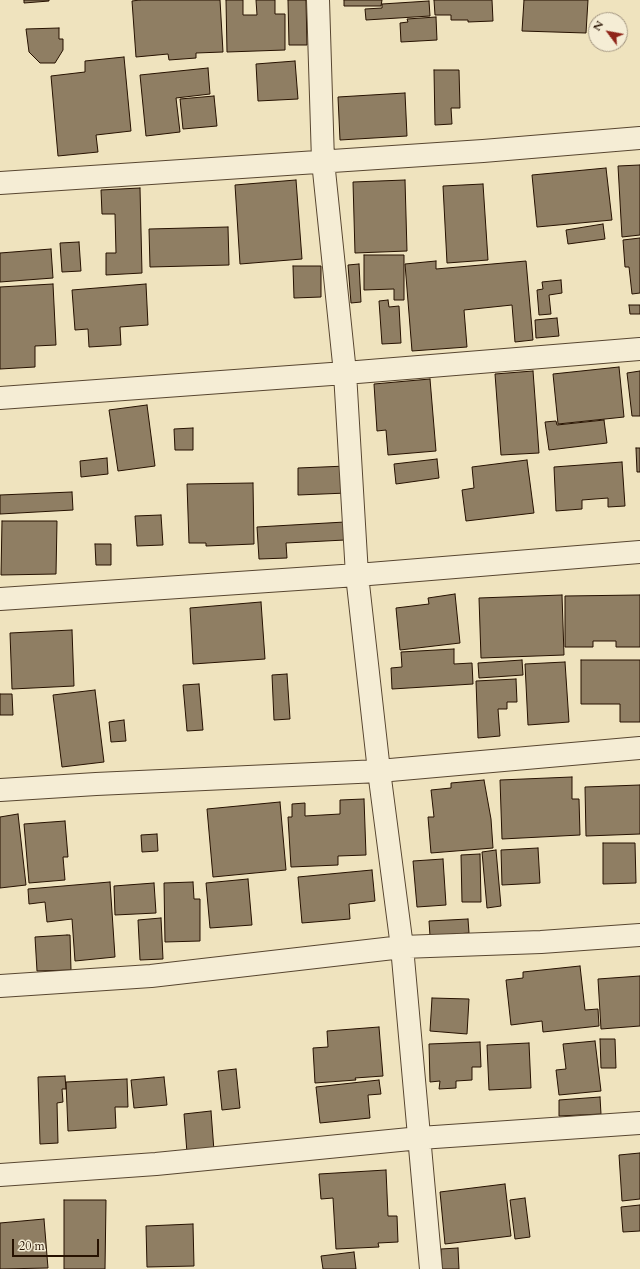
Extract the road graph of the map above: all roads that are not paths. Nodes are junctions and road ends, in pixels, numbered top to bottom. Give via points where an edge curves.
1 (318, 0) edge
2 (640, 138) edge
3 (323, 161) junction
4 (0, 183) edge
5 (640, 349) edge
6 (345, 373) junction
7 (0, 398) edge
8 (640, 552) edge
9 (357, 575) junction
10 (0, 599) edge
11 (640, 748) edge
12 (380, 771) junction
13 (0, 790) edge
14 (640, 935) edge
15 (402, 947) junction
16 (0, 986) edge
17 (640, 1123) edge
18 (420, 1138) junction
19 (0, 1174) edge
20 (431, 1269) edge

1 - 3 street
2 - 3 street
3 - 4 street
3 - 6 street
5 - 6 street
6 - 7 street
6 - 9 street
8 - 9 street
9 - 10 street
9 - 12 street
11 - 12 street
12 - 13 street
12 - 15 street
14 - 15 street via 541,942
15 - 16 street via 151,976
15 - 18 street
17 - 18 street
18 - 19 street via 156,1164
18 - 20 street

